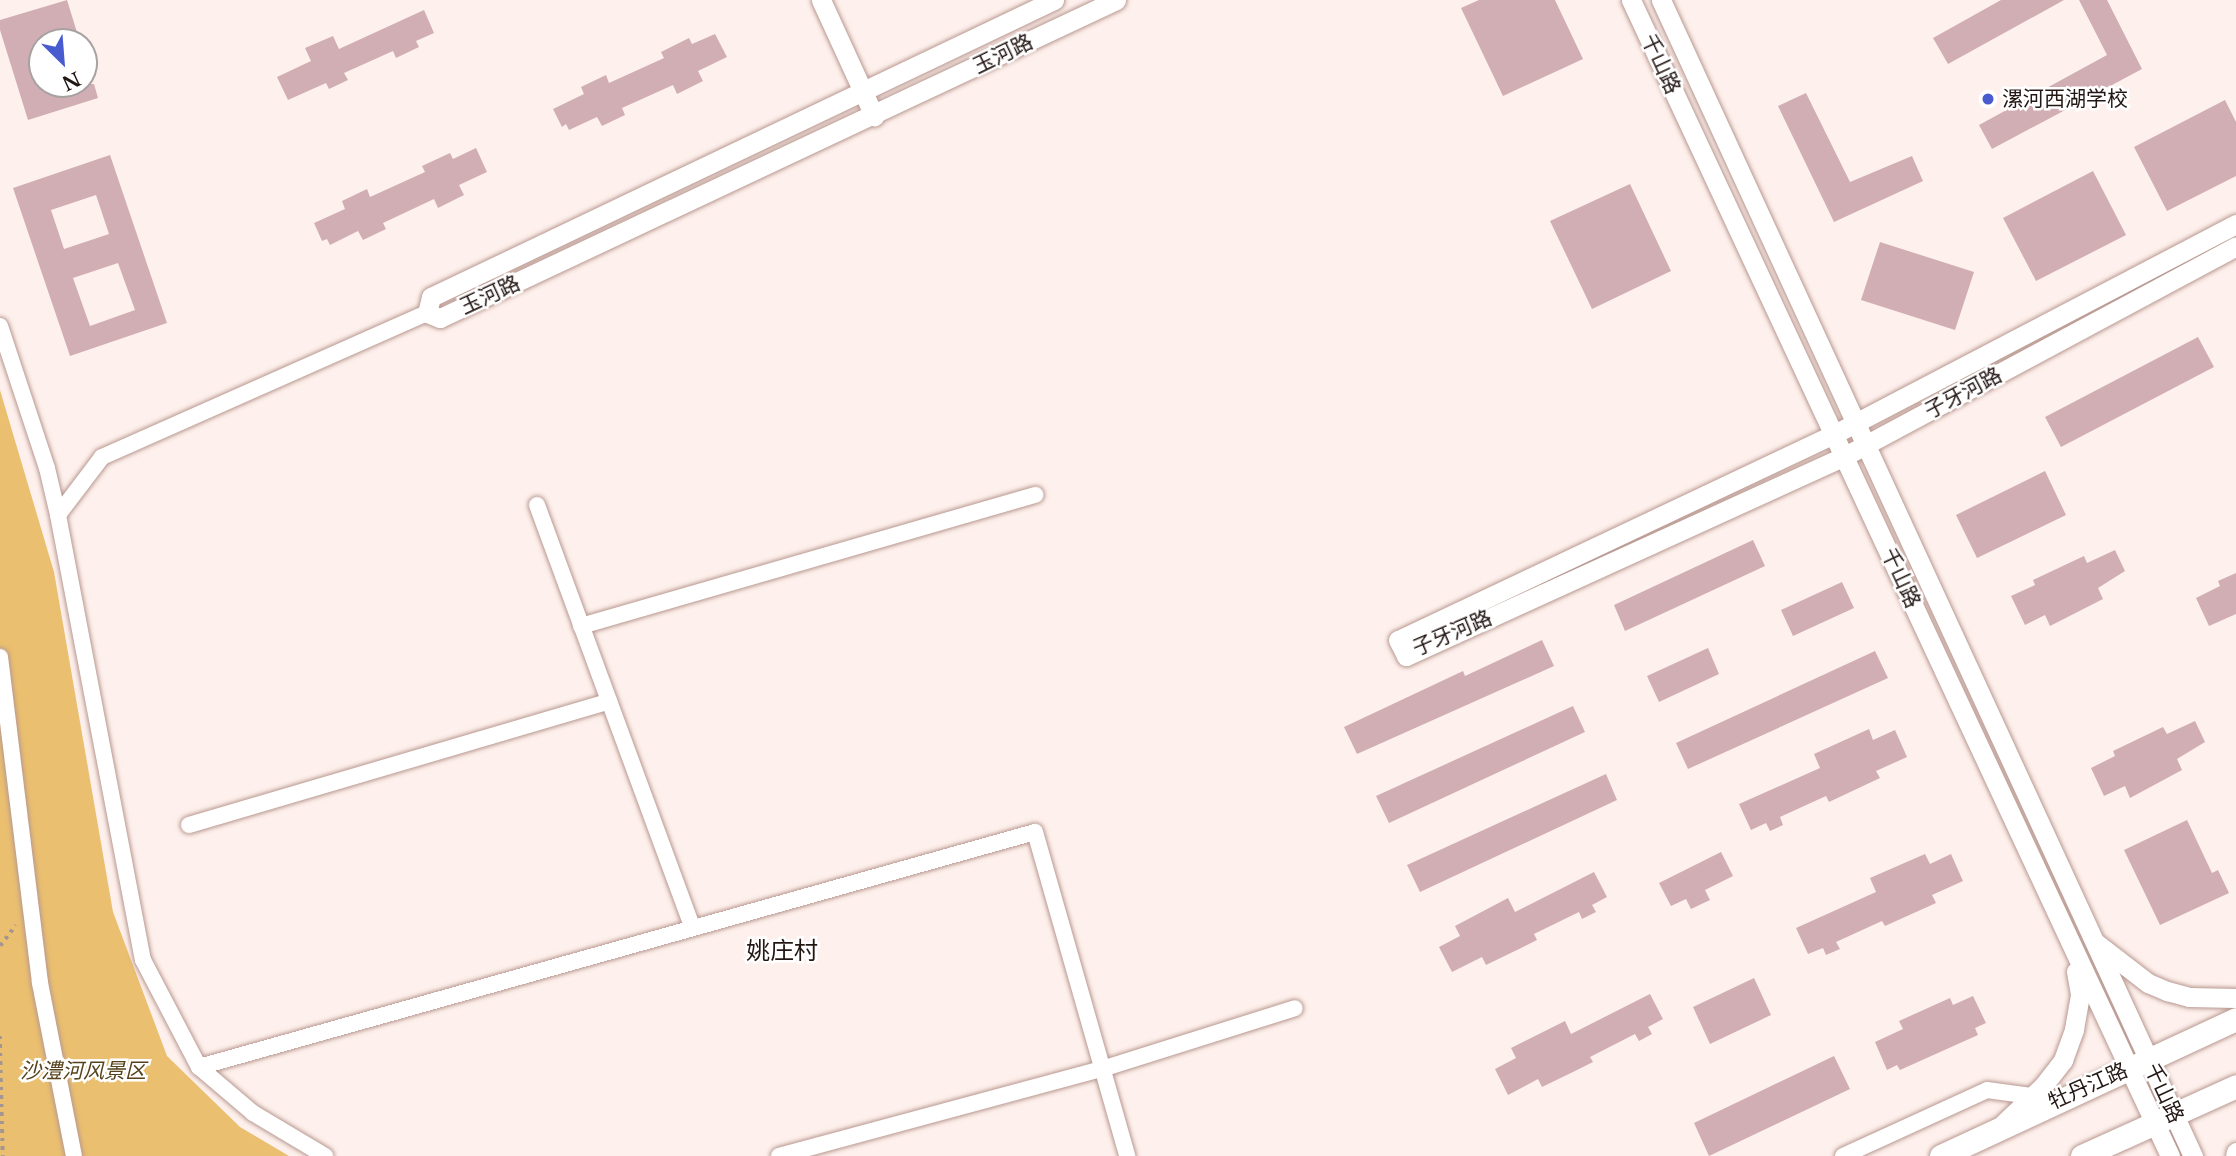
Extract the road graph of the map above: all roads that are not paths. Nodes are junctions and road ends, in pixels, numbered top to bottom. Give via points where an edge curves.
1 (821, 0) edge
2 (1054, 0) edge
3 (1116, 0) edge
4 (1630, 0) edge
5 (1661, 0) edge
6 (862, 90) junction
7 (874, 116) junction
8 (2236, 224) edge
9 (2236, 246) edge
10 (427, 313) junction
11 (0, 326) edge
12 (1856, 422) junction
13 (1834, 434) junction
14 (1866, 445) junction
15 (1845, 456) junction
16 (1036, 495) dead end
17 (537, 505) dead end
18 (58, 515) junction
19 (581, 626) junction
20 (0, 657) edge
21 (609, 701) junction
22 (189, 825) dead end
23 (691, 927) junction
24 (2094, 941) junction
25 (2073, 949) junction
26 (2236, 998) edge
27 (1295, 1008) dead end
28 (2235, 1015) edge
29 (2148, 1059) junction
30 (199, 1068) junction
31 (1102, 1069) junction
32 (2127, 1069) junction
33 (2236, 1086) edge
34 (2032, 1096) junction
35 (2058, 1100) junction
36 (2163, 1118) junction
37 (2001, 1126) junction
38 (74, 1156) edge
39 (325, 1156) edge
40 (779, 1156) edge
41 (1127, 1156) edge
42 (1843, 1156) edge
43 (1941, 1156) edge
44 (2084, 1156) edge
45 (2170, 1156) edge
46 (2193, 1156) edge

1 - 6 street
2 - 6 street, 玉河路
3 - 7 street, 玉河路
4 - 13 street, 千山路
5 - 12 street, 千山路
6 - 7 street
6 - 10 street, 玉河路 via 430,297
7 - 10 street, 玉河路 via 440,318
8 - 12 street, 子牙河路
9 - 14 street, 子牙河路
10 - 18 street via 102,457
11 - 18 street
12 - 13 street, 子牙河路
12 - 14 street, 千山路
13 - 15 street, 千山路
13 - 15 street, 子牙河路 via 1398,639 1406,656
14 - 15 street, 子牙河路
14 - 24 street, 千山路
15 - 25 street, 千山路
16 - 19 street
17 - 19 street
18 - 30 street via 143,960
19 - 21 street
20 - 38 street via 40,983
21 - 22 street
21 - 23 street
23 - 30 street
23 - 31 street via 1035,832
24 - 26 street via 2148,983 2167,991 2189,997
24 - 29 street, 千山路
25 - 32 street, 千山路
25 - 34 street via 2080,995 2074,1029 2063,1060
27 - 31 street
28 - 29 main road, 牡丹江路
29 - 32 main road, 牡丹江路
29 - 36 street, 千山路
30 - 39 street via 253,1113
31 - 40 street
31 - 41 street
32 - 35 main road, 牡丹江路
32 - 36 street, 千山路
33 - 36 main road
34 - 35 street
34 - 37 street
34 - 42 street via 1987,1090
35 - 37 main road, 牡丹江路
36 - 44 main road
36 - 45 street, 千山路
36 - 46 street, 千山路
37 - 43 main road, 牡丹江路

